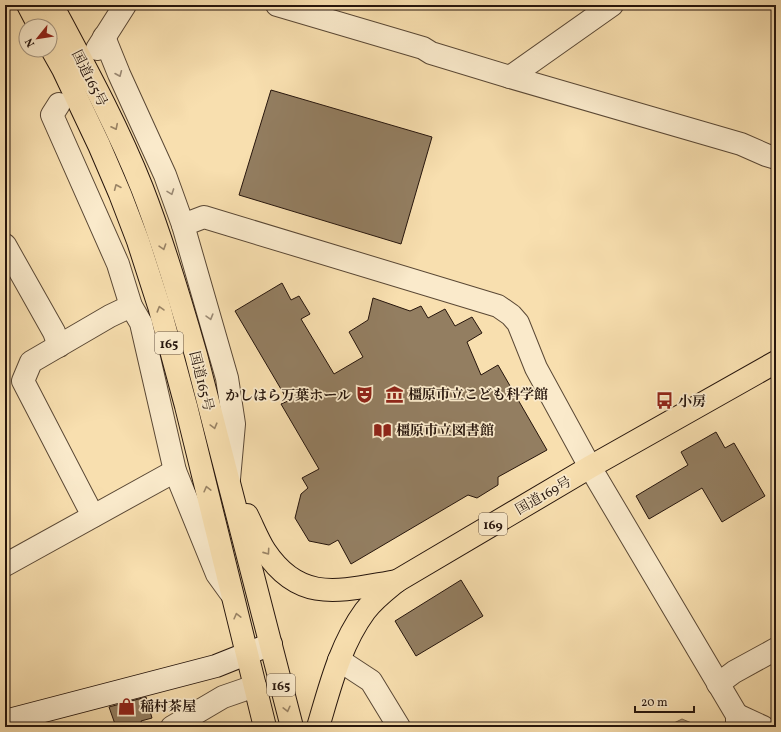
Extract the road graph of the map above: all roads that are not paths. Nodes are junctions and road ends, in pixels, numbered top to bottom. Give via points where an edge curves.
1 (28, 5) edge
2 (52, 5) edge
3 (125, 5) edge
4 (277, 5) edge
5 (612, 5) edge
6 (35, 18) edge
7 (57, 58) edge
8 (510, 77) junction
9 (59, 104) dead end
10 (776, 158) edge
11 (183, 225) junction
12 (5, 245) edge
13 (130, 306) junction
14 (59, 346) junction
15 (776, 362) edge
16 (590, 467) junction
17 (175, 471) junction
18 (229, 480) junction
19 (93, 516) junction
20 (5, 565) edge
21 (397, 581) junction
22 (232, 594) junction
23 (271, 644) junction
24 (776, 649) edge
25 (247, 654) junction
26 (339, 660) junction
27 (718, 684) junction
28 (255, 686) junction
29 (5, 721) edge
30 (739, 723) edge
31 (172, 727) edge
32 (265, 727) edge
33 (292, 727) edge
34 (318, 727) edge
35 (399, 727) edge
36 (762, 727) edge

1 - 6 highway
2 -> 18 highway, 国道165号 / 165 via 118,134 154,220 184,313
3 -> 11 street via 101,43 119,74 165,175
4 - 8 street via 423,48 431,53
5 - 8 street
22 -> 7 highway, 国道165号 / 165 via 186,406 159,306 138,241 99,145
8 - 10 street via 741,144
9 - 13 street via 52,115 118,264
11 - 16 street via 204,217 498,306 518,323 536,368
11 -> 18 street via 227,378 234,424
12 - 14 street via 54,332
13 - 14 street
13 - 17 street via 141,324
14 - 19 street via 31,362 23,381
15 - 16 highway, 国道169号 / 169
16 - 21 highway, 国道169号 / 169
16 - 27 street
17 - 19 street
17 - 22 street via 217,574
18 -> 21 highway via 265,550 287,576 299,584 322,591
18 - 23 highway, 国道165号 / 165
19 - 20 street
21 - 26 highway, 国道169号 / 169 via 365,610 344,646
25 -> 22 highway, 国道165号 / 165
23 - 25 street
23 -> 33 highway, 国道165号 / 165
24 - 27 street via 734,672
25 - 28 highway, 国道165号 / 165
25 - 29 street via 216,666
26 - 34 highway, 国道169号 / 169
26 - 35 street via 371,681
27 - 30 street
28 - 31 street via 223,697
28 - 32 highway, 国道165号 / 165
30 - 36 street

